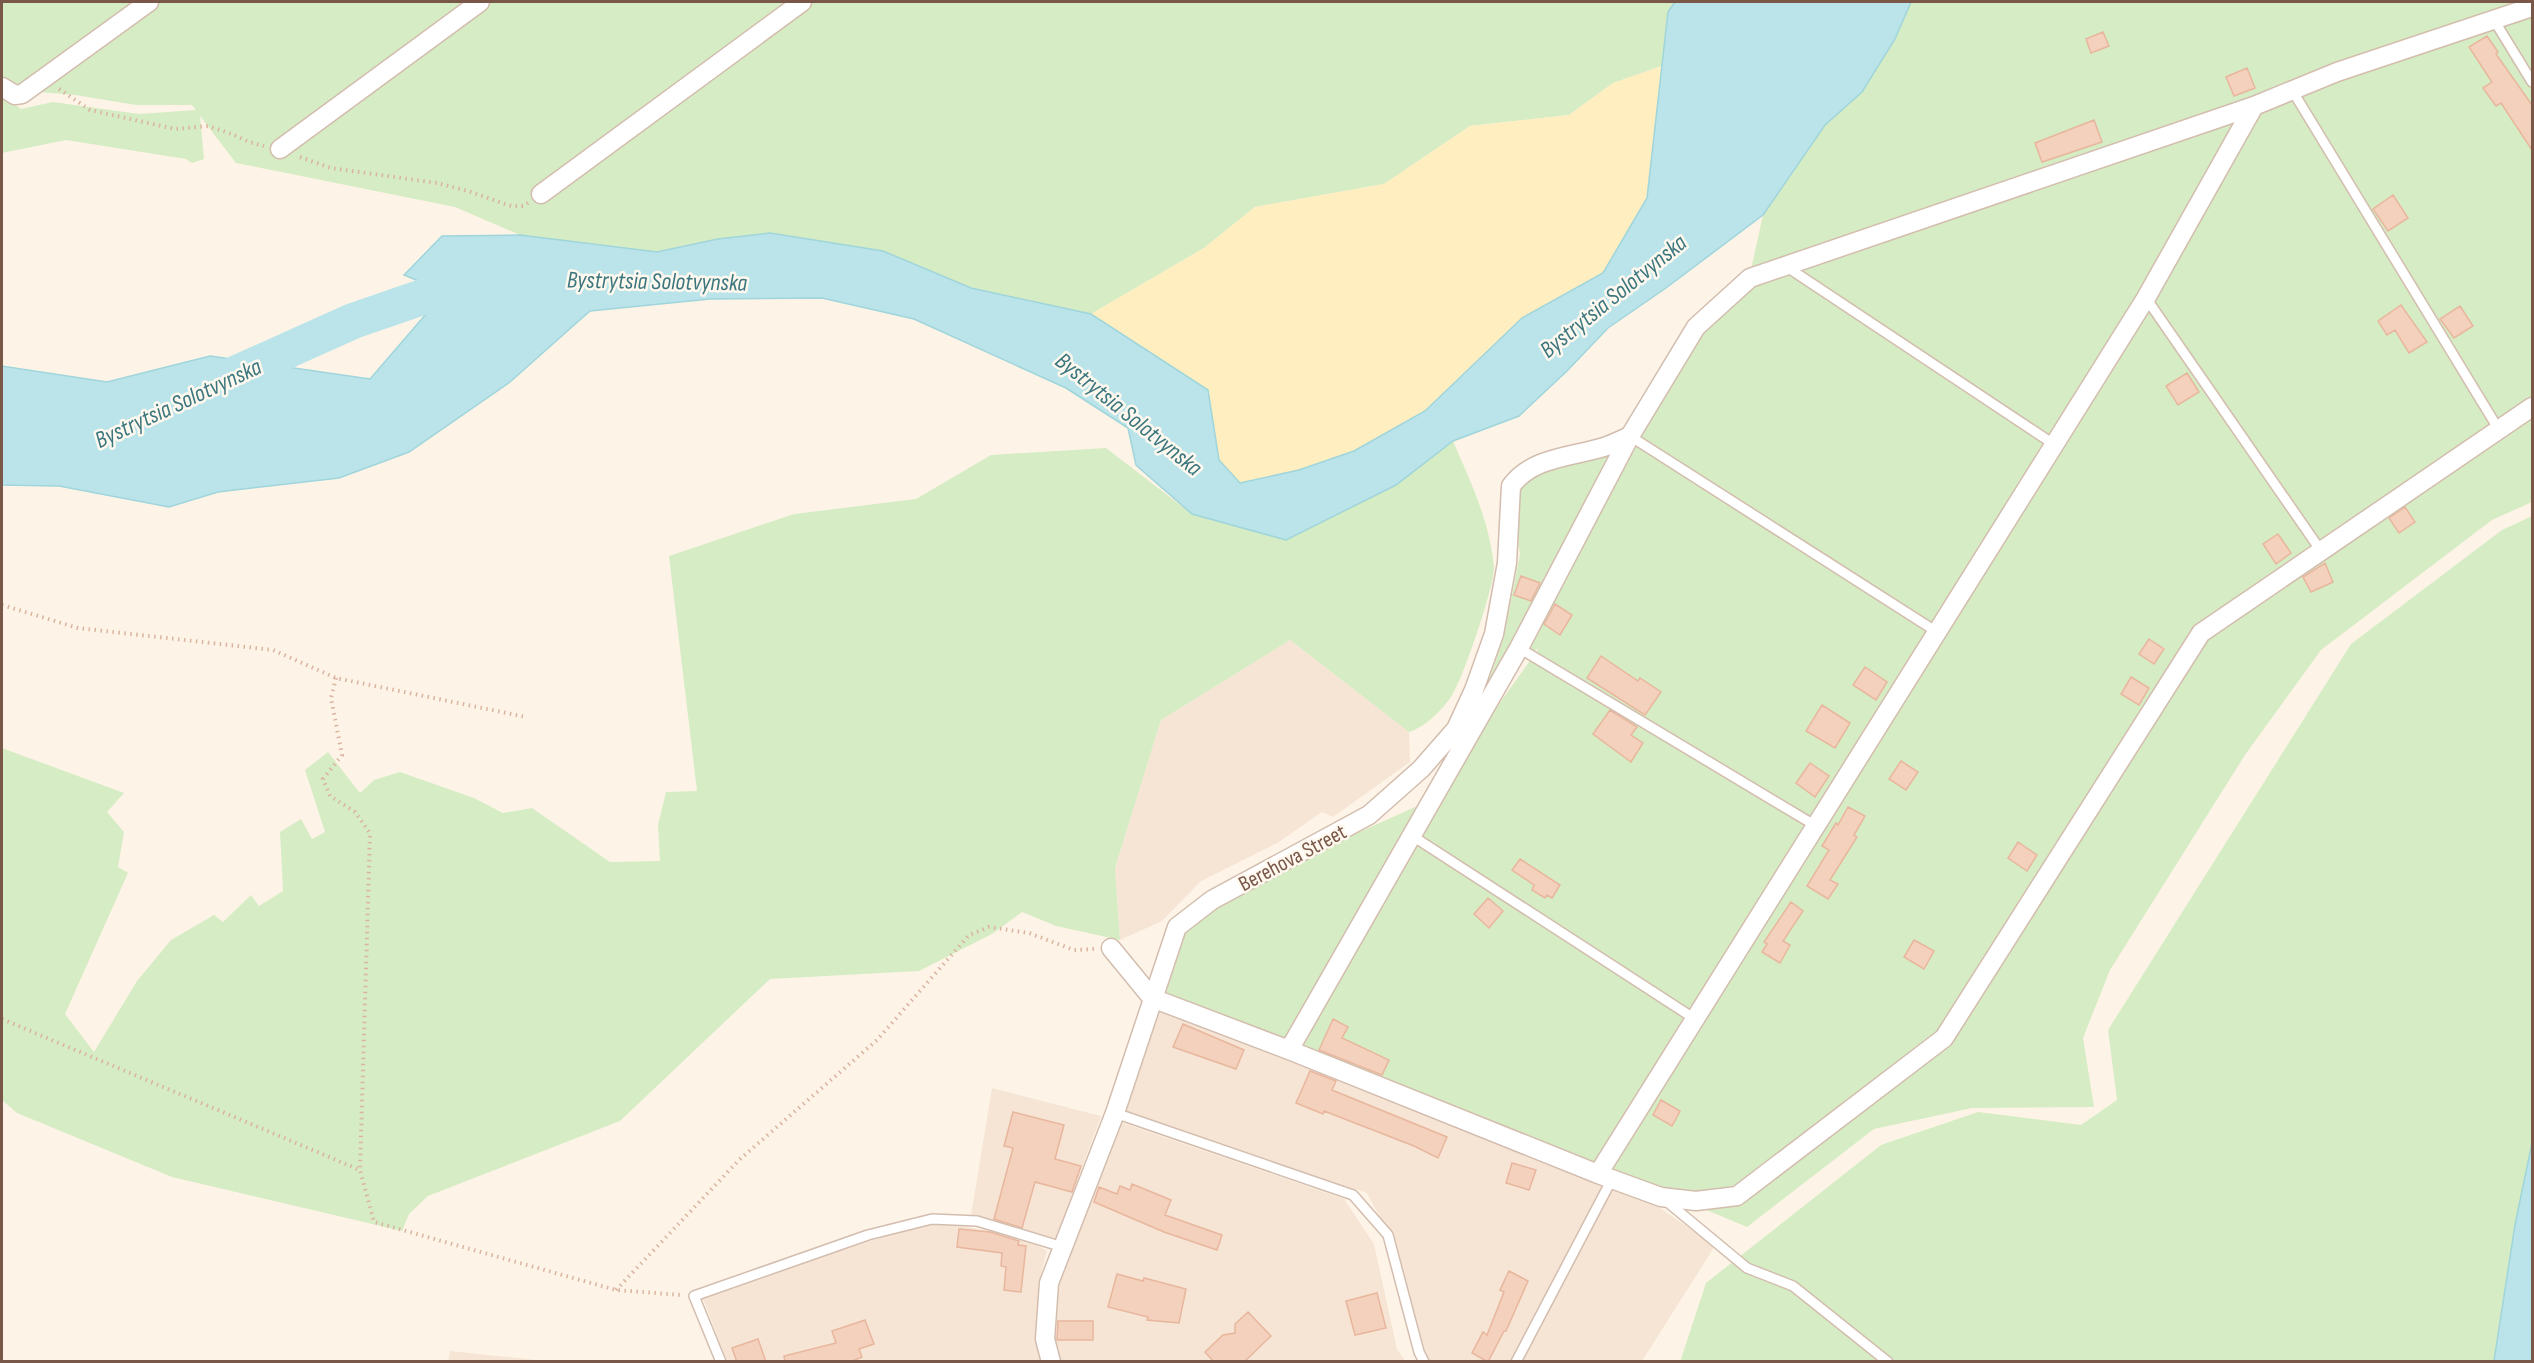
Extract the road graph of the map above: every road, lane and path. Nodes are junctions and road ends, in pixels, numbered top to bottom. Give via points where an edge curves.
1 (149, 2) edge
2 (480, 2) edge
3 (802, 2) edge
4 (2532, 8) edge
5 (2494, 20) junction
6 (39, 82) junction
7 (2532, 82) edge
8 (2, 87) edge
9 (2292, 90) junction
10 (2254, 106) junction
11 (280, 149) junction
12 (541, 194) joint
13 (1785, 266) junction
14 (2146, 298) junction
15 (2532, 407) edge
16 (2499, 429) junction
17 (1630, 436) junction
18 (2055, 445) junction
19 (2321, 551) junction
20 (2, 605) edge
21 (1937, 632) junction
22 (1519, 648) junction
23 (336, 678) junction
24 (526, 717) dead end
25 (1816, 826) junction
26 (1411, 836) junction
27 (1111, 948) joint
28 (1152, 998) junction
29 (2, 1019) edge
30 (1695, 1019) junction
31 (1289, 1050) junction
32 (1115, 1113) junction
33 (360, 1170) junction
34 (1605, 1176) junction
35 (1661, 1197) junction
36 (1063, 1247) junction
37 (616, 1290) junction
38 (694, 1296) junction
39 (721, 1362) edge
40 (1051, 1362) edge
41 (1424, 1362) edge
42 (1516, 1362) edge
43 (1888, 1362) edge

1 - 6 street
2 - 11 street
3 - 12 street
4 - 5 street
5 - 7 lane
5 - 9 street
6 - 8 street via 15,95
6 - 11 path via 55,86 90,110 175,129 208,126
9 - 10 street
9 - 16 lane
10 - 13 street
10 - 14 street
11 - 12 path via 331,168 437,183 511,206 523,206
13 - 17 street via 1750,278 1696,327
13 - 18 lane
14 - 18 street
14 - 19 lane
15 - 16 street
16 - 19 street
17 - 21 lane
17 - 22 street
17 - 28 street, Berehova Street via 1551,460 1517,477 1511,486 1507,563 1494,634 1456,729 1421,769 1369,815 1212,900 1177,927
18 - 21 street
19 - 35 street via 2201,633 1944,1038 1737,1196 1696,1201
20 - 23 path via 78,627 273,650
21 - 25 street
22 - 25 lane
22 - 26 street
23 - 24 path
23 - 33 path via 331,698 342,755 323,779 330,796 355,812 370,833
25 - 30 street
26 - 30 lane
26 - 31 street
27 - 28 street
27 - 37 path via 1074,950 1029,933 989,927 969,935 877,1040 739,1160
28 - 31 street
28 - 32 street, Berehova Street
29 - 33 path
30 - 34 street
31 - 34 street
32 - 36 street, Berehova Street
32 - 41 lane via 1353,1195 1388,1235
33 - 37 path via 374,1222
34 - 35 street
34 - 42 lane
35 - 43 lane via 1748,1268 1793,1286
36 - 38 lane via 976,1221 932,1219 868,1234
36 - 40 street, Berehova Street via 1049,1283 1045,1339
37 - 38 path
38 - 39 lane

